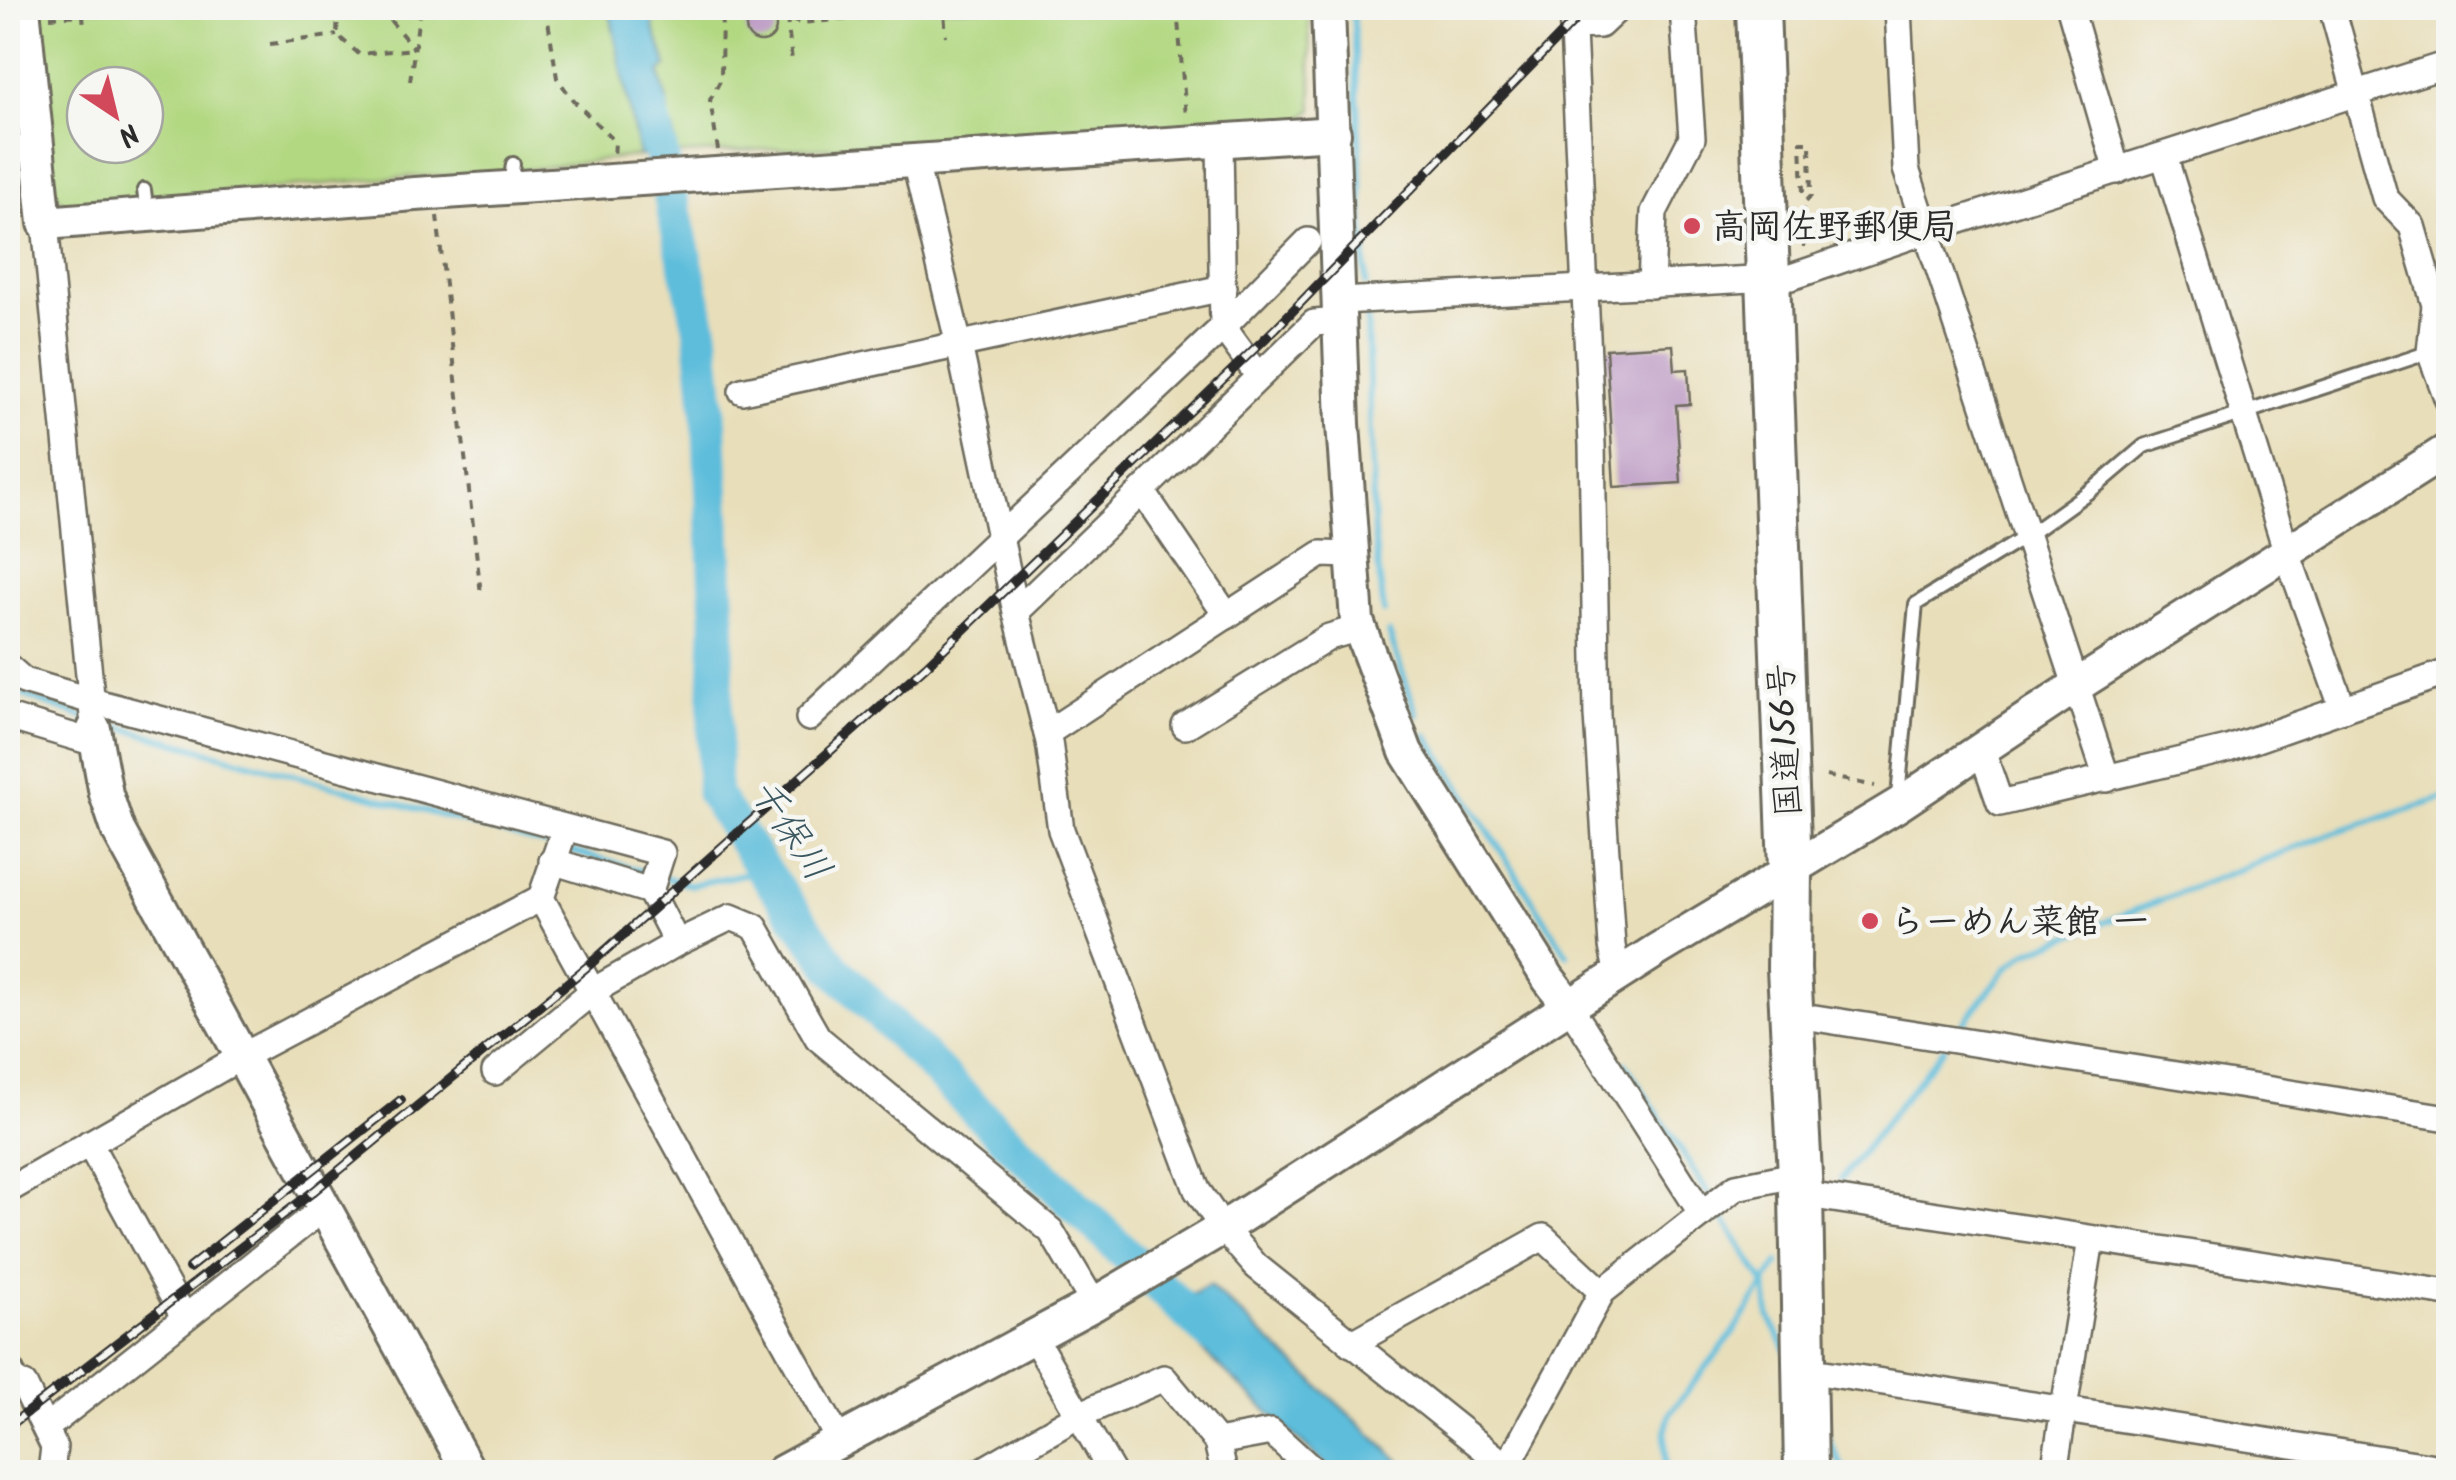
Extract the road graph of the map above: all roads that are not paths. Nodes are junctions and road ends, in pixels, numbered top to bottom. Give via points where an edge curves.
1 (1328, 8) edge
2 (1618, 8) edge
3 (1683, 8) edge
4 (1758, 8) edge
5 (1780, 8) edge
6 (1898, 8) edge
7 (2070, 8) edge
8 (2332, 8) edge
9 (23, 13) edge
10 (1572, 17) edge
11 (2448, 64) edge
12 (2354, 93) junction
13 (1334, 133) junction
14 (1204, 143) junction
15 (22, 150) edge
16 (2164, 156) junction
17 (914, 162) junction
18 (2117, 170) junction
19 (45, 223) junction
20 (1926, 230) junction
21 (1308, 240) dead end
22 (1787, 276) junction
23 (1651, 285) junction
24 (1223, 288) junction
25 (1586, 288) junction
26 (1341, 311) junction
27 (1223, 327) junction
28 (959, 345) junction
29 (2430, 352) junction
30 (1258, 376) junction
31 (742, 391) dead end
32 (2448, 400) edge
33 (2246, 415) junction
34 (2448, 450) edge
35 (1142, 491) junction
36 (2027, 536) junction
37 (1000, 540) junction
38 (2287, 552) junction
39 (1351, 555) junction
40 (1016, 612) junction
41 (1228, 616) junction
42 (1360, 628) junction
43 (8, 666) edge
44 (2448, 672) edge
45 (2076, 686) junction
46 (2343, 708) junction
47 (8, 717) edge
48 (809, 718) dead end
49 (93, 721) junction
50 (1186, 726) dead end
51 (1047, 733) junction
52 (1982, 748) junction
53 (2107, 779) junction
54 (1887, 796) junction
55 (565, 828) junction
56 (552, 861) junction
57 (1801, 863) junction
58 (650, 891) junction
59 (541, 898) junction
60 (677, 943) junction
61 (1618, 976) junction
62 (593, 991) junction
63 (1570, 1008) junction
64 (1816, 1018) junction
65 (241, 1057) junction
66 (495, 1072) dead end
67 (2448, 1118) edge
68 (89, 1143) junction
69 (1810, 1186) junction
70 (8, 1190) edge
71 (324, 1207) junction
72 (1702, 1214) junction
73 (1223, 1228) junction
74 (2091, 1239) junction
75 (1602, 1292) junction
76 (2448, 1293) edge
77 (1104, 1296) junction
78 (184, 1317) junction
79 (1034, 1336) junction
80 (1351, 1344) junction
81 (8, 1352) edge
82 (1825, 1374) junction
83 (16, 1385) edge
84 (2064, 1410) junction
85 (1080, 1416) junction
86 (46, 1428) junction
87 (840, 1442) junction
88 (1217, 1442) junction
89 (2448, 1469) edge
90 (51, 1472) edge
91 (469, 1472) edge
92 (782, 1472) edge
93 (980, 1472) edge
94 (1112, 1472) edge
95 (1224, 1472) edge
96 (1315, 1472) edge
97 (1806, 1472) edge
98 (1830, 1472) edge
99 (2054, 1472) edge

1 - 13 street
2 - 10 street via 1600,25
3 - 23 street via 1692,138 1654,212
4 - 22 highway, 国道156号 via 1756,115
5 - 22 highway, 国道156号
6 - 20 street via 1906,170
7 - 18 street
8 - 12 street
9 - 15 street
10 - 25 street via 1587,178
11 - 12 street
12 - 16 street
12 - 29 street via 2385,198 2412,226 2434,305
13 - 14 street
13 - 26 street
14 - 17 street
14 - 24 street
15 - 19 street
16 - 18 street
16 - 33 street
17 - 19 street via 623,182 511,176 421,188 146,202
17 - 28 street
18 - 20 street
19 - 49 street
20 - 22 street
20 - 36 street
21 - 27 street
22 - 23 street
22 - 57 highway, 国道156号
23 - 25 street
24 - 27 street
24 - 28 street
25 - 26 street
25 - 61 street via 1598,715
26 - 30 street via 1314,323
26 - 39 street
27 - 30 street
27 - 37 street
28 - 31 street
28 - 37 street
29 - 32 street
29 - 33 lane
30 - 35 street
33 - 36 lane via 2144,446
33 - 38 street
34 - 38 street
35 - 40 street
35 - 41 street
36 - 45 street
36 - 54 lane via 1916,604
37 - 40 street
37 - 48 street
38 - 45 street
38 - 46 street
39 - 41 street via 1321,554
39 - 42 street
40 - 51 street
41 - 51 street
42 - 50 street via 1329,637
42 - 63 street via 1406,752
43 - 49 street
44 - 46 street
45 - 52 street
45 - 53 street
46 - 53 street via 2228,750
47 - 49 street
49 - 55 street
49 - 65 street via 118,830
51 - 73 street via 1061,830 1197,1190
52 - 53 street via 2000,803
52 - 54 street
54 - 57 street
55 - 56 street
55 - 58 street via 662,853
56 - 58 street
56 - 59 street
57 - 61 street
57 - 64 highway, 国道156号
57 - 69 highway, 国道156号 via 1789,969
58 - 60 street
59 - 62 street
59 - 65 street
60 - 62 street
60 - 77 street via 731,917 755,928 818,1038 1051,1231
61 - 63 street
62 - 66 street
62 - 87 street
63 - 72 street
63 - 73 street
64 - 67 street
64 - 69 highway, 国道156号
65 - 68 street
65 - 71 street
68 - 70 street
68 - 78 street
69 - 72 street via 1736,1187
69 - 74 street
69 - 82 highway, 国道156号
69 - 97 highway, 国道156号
71 - 78 street
71 - 91 street
72 - 75 street
73 - 77 street
73 - 80 street via 1256,1266
74 - 76 street
74 - 84 street
75 - 80 street via 1543,1237
75 - 80 street via 1507,1467
77 - 79 street
78 - 86 street
79 - 85 street
79 - 87 street
81 - 83 lane
82 - 84 street
82 - 98 highway, 国道156号
83 - 86 street
84 - 89 street
84 - 99 street
85 - 88 street via 1164,1378
85 - 93 street
85 - 94 street
86 - 90 street via 54,1446
87 - 92 street
88 - 95 street
88 - 96 street via 1271,1432

